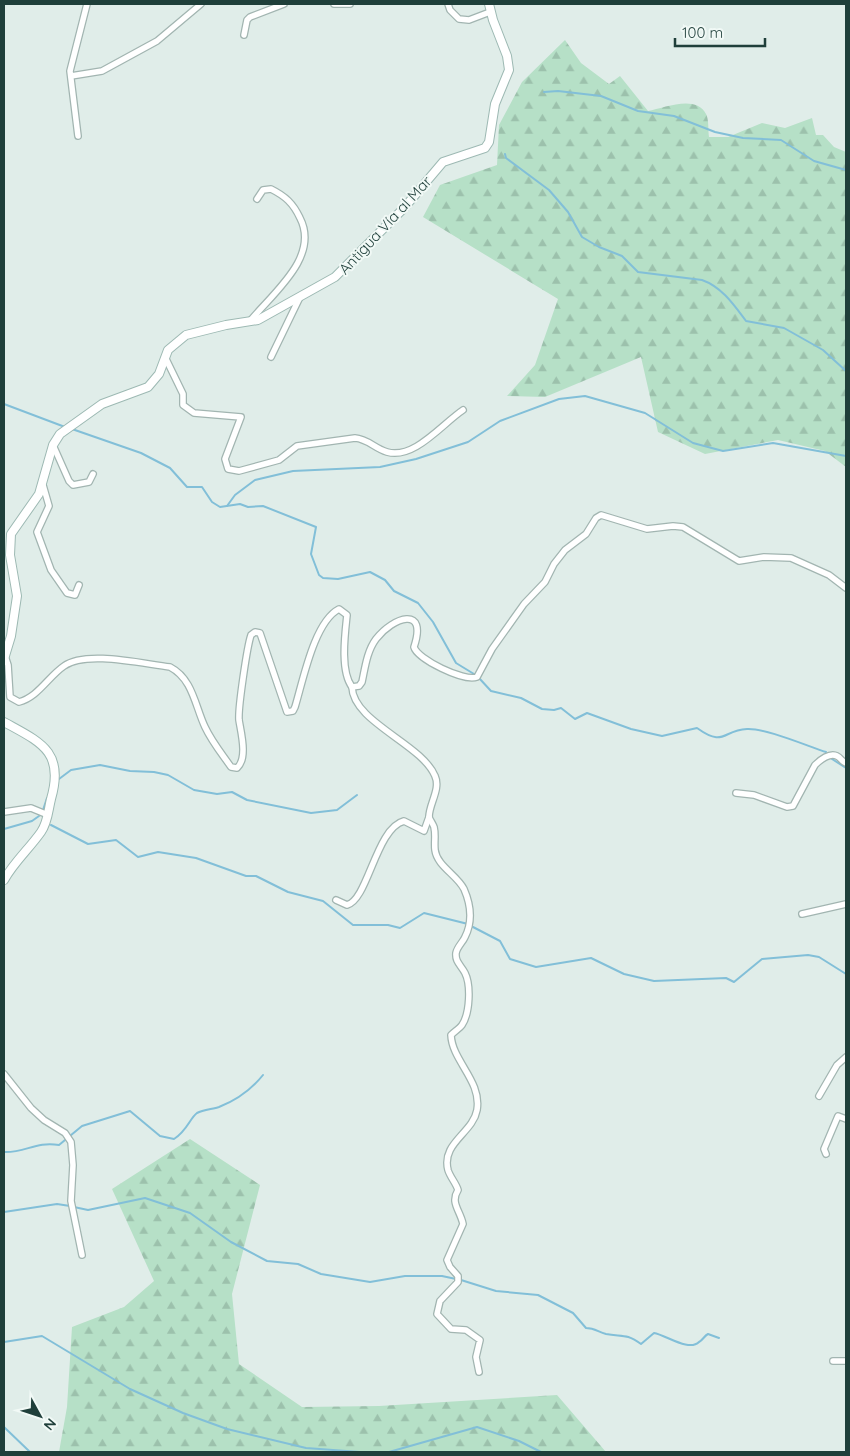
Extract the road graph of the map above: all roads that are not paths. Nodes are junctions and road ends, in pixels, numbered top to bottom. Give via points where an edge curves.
1 (87, 4) edge
2 (201, 4) edge
3 (284, 4) edge
4 (334, 4) edge
5 (350, 4) edge
6 (448, 4) edge
7 (490, 8) edge
8 (244, 35) dead end
9 (71, 76) junction
10 (78, 136) dead end
11 (257, 199) dead end
12 (301, 295) junction
13 (250, 321) junction
14 (165, 357) junction
15 (271, 358) dead end
16 (463, 410) dead end
17 (53, 445) junction
18 (94, 474) dead end
19 (43, 486) junction
20 (79, 585) dead end
21 (846, 588) edge
22 (5, 658) edge
23 (352, 687) junction
24 (4, 722) edge
25 (846, 763) edge
26 (736, 792) dead end
27 (4, 812) edge
28 (48, 815) junction
29 (429, 817) junction
30 (4, 880) edge
31 (336, 900) dead end
32 (846, 904) edge
33 (802, 914) dead end
34 (846, 1056) edge
35 (4, 1074) edge
36 (819, 1096) dead end
37 (846, 1119) edge
38 (826, 1154) dead end
39 (82, 1255) dead end
40 (833, 1361) dead end
41 (846, 1361) edge
42 (479, 1372) dead end

1 - 9 street
2 - 9 street via 157,41 102,71
3 - 8 street via 250,17
4 - 5 street
6 - 7 street via 459,19 469,20
7 - 12 main road, Antigua Vía al Mar via 509,70 496,104 489,142 485,148 444,162 348,267
9 - 10 street
11 - 13 street via 263,190 271,189 292,203 305,228 306,241 297,266
12 - 13 main road, Antigua Vía al Mar via 268,316
12 - 15 street
13 - 14 main road, Antigua Vía al Mar via 191,332 174,344
14 - 16 street via 183,394 183,405 188,410 241,417 225,459 228,469 233,471 279,460 297,446 355,438 364,438 386,452 416,449
14 - 17 main road, Antigua Vía al Mar via 159,374 148,387 102,404 64,431
17 - 18 street via 73,485 89,482
17 - 19 main road, Antigua Vía al Mar
19 - 20 street via 49,506 37,532 43,552 67,593 75,595
19 - 22 main road, Antigua Vía al Mar via 11,534 10,555 17,596
21 - 23 street via 829,574 791,558 764,557 739,561 683,527 647,528 601,515 554,564 545,582 524,604 492,649 477,677 472,679 453,674 418,655 414,647 418,626 413,620 404,618 376,639 370,649 362,682
22 - 23 street via 10,696 19,702 30,697 58,670 74,660 96,659 170,667 179,673 195,696 208,733 234,768 241,763 239,716 251,635 260,633 263,638 284,708 290,712 295,707 320,632 335,611 344,610 347,615 344,651
23 - 29 street via 355,701 400,742 417,752 436,776
24 - 28 main road via 37,739 50,756 55,781
25 - 26 street via 836,755 820,759 793,806
27 - 28 street via 31,808
28 - 30 main road via 42,831
29 - 31 street via 424,831 404,821 394,827 356,900 347,905
29 - 42 street via 437,857 458,880 470,911 470,924 456,950 456,960 466,973 467,1010 462,1025 451,1035 451,1046 466,1070 477,1099 477,1111 451,1145 448,1158 448,1170 458,1190 454,1203 463,1224 447,1260 458,1279 440,1301 437,1314 451,1329 466,1330 480,1340 476,1357
32 - 33 street
34 - 36 street via 837,1064
35 - 39 street via 31,1108 65,1133 71,1142 71,1202
37 - 38 street via 838,1116 834,1122 824,1148
40 - 41 street

